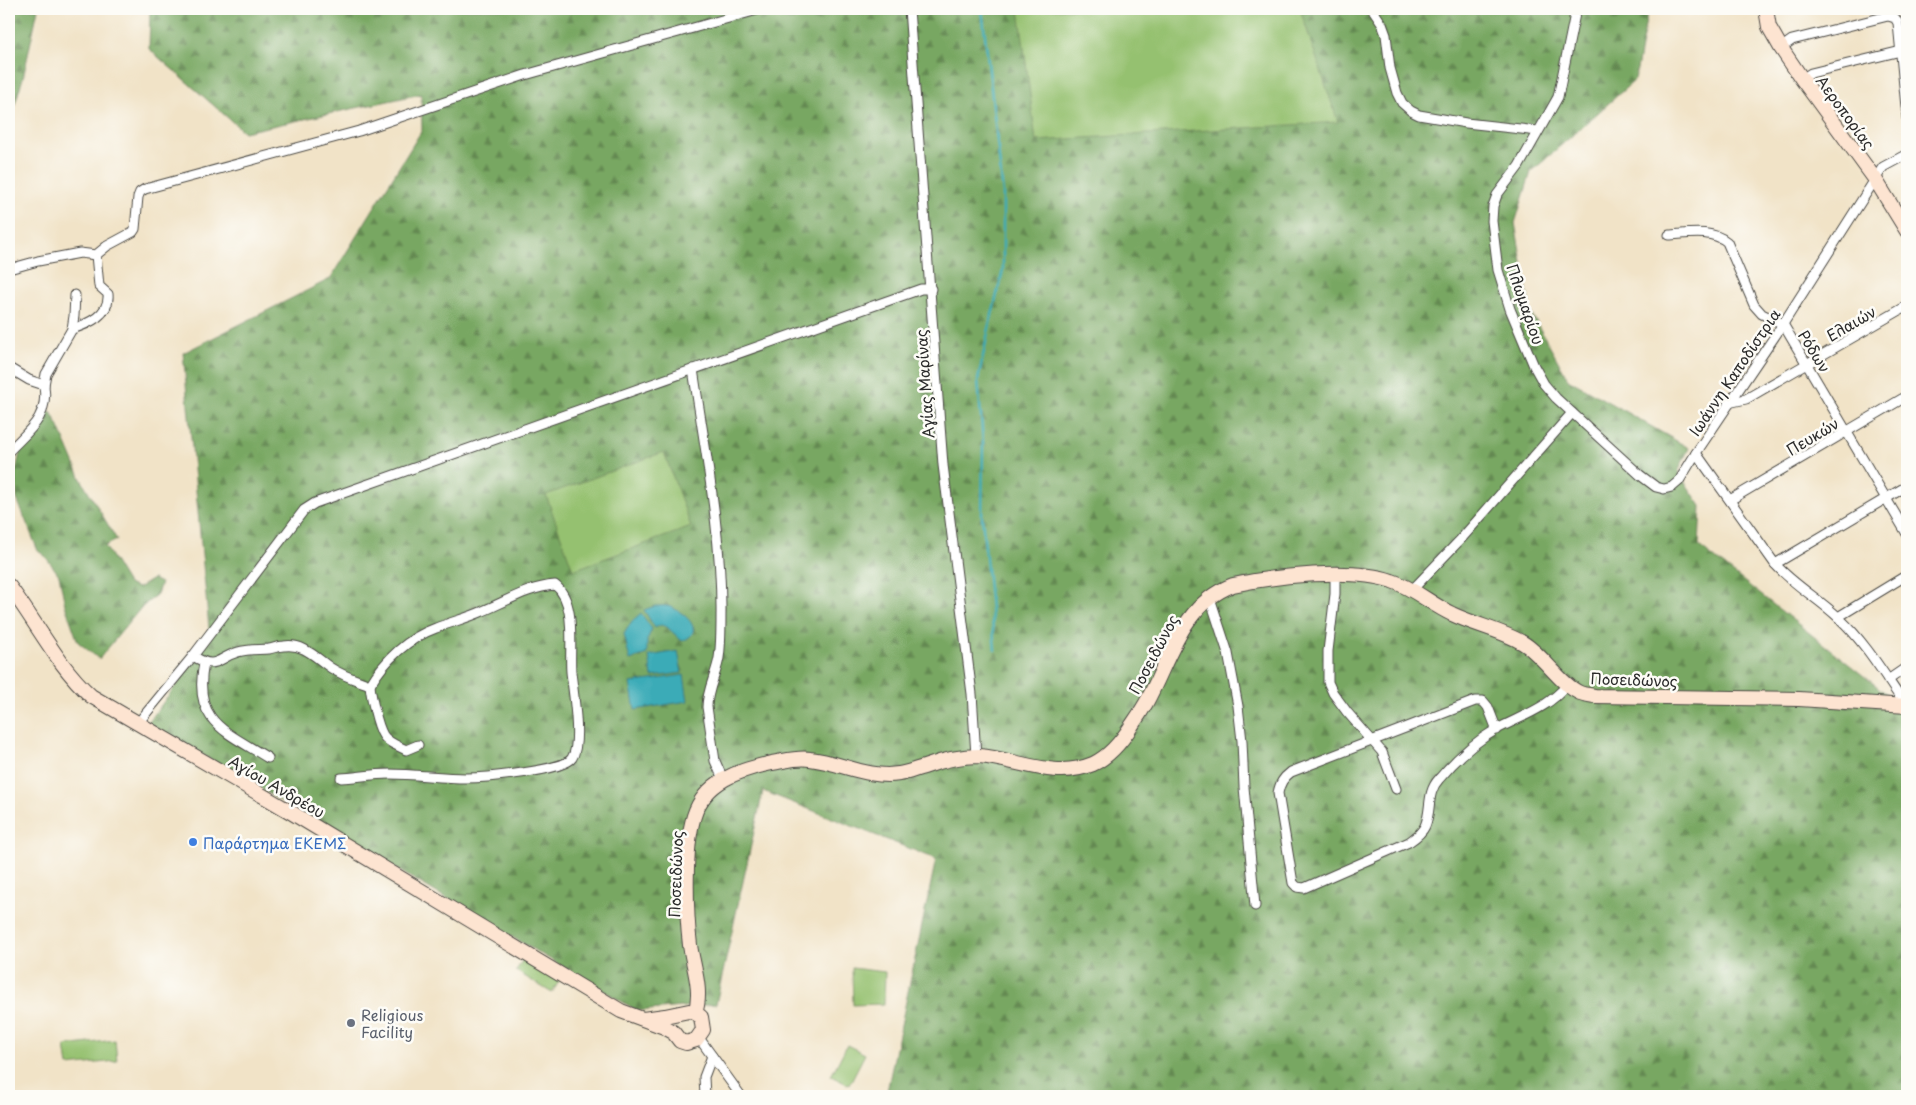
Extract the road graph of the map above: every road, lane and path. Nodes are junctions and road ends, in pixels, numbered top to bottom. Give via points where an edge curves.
1 (762, 9) edge
2 (909, 9) edge
3 (1372, 9) edge
4 (1576, 9) edge
5 (1766, 9) edge
6 (1781, 48) junction
7 (1901, 51) junction
8 (1802, 79) junction
9 (1907, 118) edge
10 (1538, 131) junction
11 (1907, 154) edge
12 (1875, 179) junction
13 (1907, 231) edge
14 (1669, 235) dead end
15 (96, 255) junction
16 (9, 270) edge
17 (931, 289) junction
18 (75, 295) dead end
19 (1907, 306) edge
20 (1783, 324) junction
21 (72, 329) junction
22 (1807, 365) junction
23 (9, 368) edge
24 (693, 369) junction
25 (44, 385) junction
26 (1907, 396) edge
27 (1728, 403) junction
28 (1572, 412) junction
29 (1846, 431) junction
30 (9, 451) edge
31 (1696, 453) junction
32 (1907, 486) edge
33 (1886, 499) junction
34 (1730, 500) junction
35 (1907, 534) edge
36 (1775, 564) junction
37 (1335, 575) junction
38 (1907, 575) edge
39 (9, 586) edge
40 (1412, 590) junction
41 (1210, 598) junction
42 (1838, 617) junction
43 (193, 656) junction
44 (204, 663) junction
45 (1907, 667) edge
46 (1888, 680) junction
47 (1568, 684) junction
48 (370, 685) junction
49 (1907, 706) edge
50 (138, 723) junction
51 (1497, 730) junction
52 (1374, 741) junction
53 (418, 745) dead end
54 (976, 756) junction
55 (268, 758) dead end
56 (341, 778) dead end
57 (723, 779) junction
58 (1396, 789) dead end
59 (1255, 906) dead end
60 (695, 1012) junction
61 (679, 1013) junction
62 (643, 1019) junction
63 (673, 1032) junction
64 (699, 1038) junction
65 (712, 1056) junction
66 (705, 1096) edge
67 (741, 1096) edge

1 - 15 street via 525,75 359,131 145,189 138,197 133,232
2 - 17 street, Αγίας Μαρίνας
3 - 10 street via 1386,34 1397,93 1411,111 1466,123
4 - 10 street, Πλωμαρίου via 1558,97
5 - 6 street, Αεροπορίας via 1769,27
6 - 7 street via 1792,40 1888,16 1898,23
6 - 8 street, Αεροπορίας
7 - 8 street via 1811,73
7 - 9 street
8 - 12 street, Αεροπορίας
10 - 28 street, Πλωμαρίου via 1519,166 1497,195 1492,221 1495,248 1510,309 1534,366 1544,384
11 - 12 street, Ιωάννη Καποδίστρια via 1883,167
12 - 13 street, Αεροπορίας
12 - 20 street, Ιωάννη Καποδίστρια
14 - 20 street, Ρόδων via 1720,236 1730,250 1754,305 1762,314
15 - 16 street via 80,253 38,260
15 - 21 street via 99,286 108,294 109,301 94,320
17 - 24 street via 921,289
17 - 54 street, Αγίας Μαρίνας via 943,465 972,694
18 - 21 street
19 - 22 street, Ελαιών
20 - 22 street, Ρόδων
20 - 27 street, Ιωάννη Καποδίστρια
21 - 25 street via 46,374
22 - 27 street, Ελαιών via 1746,399
22 - 29 street, Ρόδων
23 - 25 street
24 - 43 street via 315,502 304,510
24 - 57 street via 718,553 721,636 707,707 716,761
25 - 30 street via 46,397 42,414
26 - 29 street, Πευκών
27 - 31 street, Ιωάννη Καποδίστρια
28 - 31 street, Πλωμαρίου via 1656,487 1672,488
28 - 40 street
29 - 33 street, Ρόδων
29 - 34 street, Πευκών
31 - 34 street, Ιωάννη Καποδίστρια
32 - 33 street
33 - 35 street, Ρόδων
33 - 36 street
34 - 36 street, Ιωάννη Καποδίστρια
36 - 42 street, Ιωάννη Καποδίστρια via 1789,580
37 - 40 street, Ποσειδώνος via 1369,576
37 - 41 street, Ποσειδώνος via 1248,582 1223,589
37 - 52 street via 1328,682 1347,712
38 - 42 street
39 - 50 street, Αγίου Ανδρέου via 75,680 92,696
40 - 47 street, Ποσειδώνος via 1450,613 1523,643
41 - 54 street, Ποσειδώνος via 1199,606 1184,626 1146,703 1126,735 1106,756 1085,767 1063,771
41 - 59 street via 1228,653 1238,706
42 - 46 street, Ιωάννη Καποδίστρια via 1855,633
43 - 44 street
43 - 50 street
44 - 48 street via 213,663 237,652 297,646 332,669
44 - 55 street via 202,692 209,715 219,727
45 - 46 street
46 - 49 street, Ιωάννη Καποδίστρια
47 - 49 street, Ποσειδώνος via 1580,693 1595,696 1799,699
47 - 51 street via 1549,703
48 - 53 street via 383,735 406,750
48 - 56 street via 380,668 414,639 525,592 555,585 568,603 570,617 576,726 574,756 570,762 560,765 512,774 467,778 390,774
50 - 62 street, Αγίου Ανδρέου via 592,995 620,1011
51 - 52 street via 1488,707 1475,701
51 - 52 street via 1438,780 1430,797 1425,827 1418,835 1409,842 1304,888 1297,887 1293,883 1278,793 1280,785 1291,772
52 - 58 street via 1382,752
54 - 57 street, Ποσειδώνος via 931,764 900,774 856,771 801,758 759,766
57 - 60 street, Ποσειδώνος via 701,800 691,836 688,914 699,998
60 - 61 street, Αγίου Ανδρέου
60 - 64 street via 704,1026
61 - 62 street, Αγίου Ανδρέου
61 - 63 street via 673,1021
62 - 63 street, Αγίου Ανδρέου
63 - 64 street, Αγίου Ανδρέου via 686,1043
64 - 65 street
65 - 66 street via 704,1077
65 - 67 street

